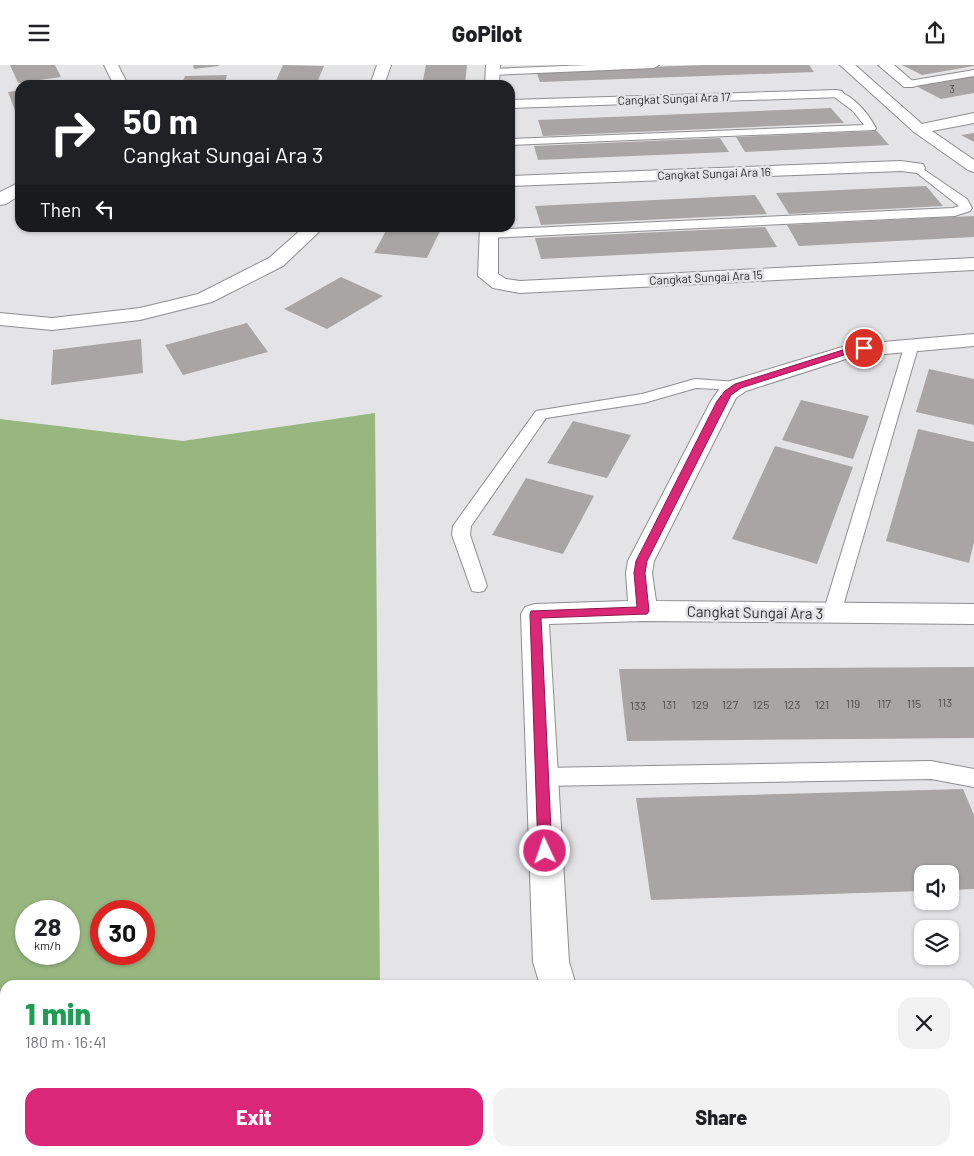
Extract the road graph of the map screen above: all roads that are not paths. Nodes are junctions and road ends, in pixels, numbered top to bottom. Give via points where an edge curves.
1 (112, 65) edge
2 (384, 65) edge
3 (654, 65) edge
4 (847, 65) edge
5 (885, 65) edge
6 (974, 73) edge
7 (493, 74) edge
8 (119, 80) edge
9 (379, 80) edge
10 (909, 84) joint
11 (837, 94) joint
12 (515, 104) edge
13 (974, 118) edge
14 (919, 129) junction
15 (515, 142) edge
16 (974, 167) edge
17 (917, 168) joint
18 (515, 181) edge
19 (15, 190) edge
20 (0, 200) edge
21 (515, 230) edge
22 (309, 232) edge
23 (489, 232) edge
24 (974, 264) edge
25 (0, 319) edge
26 (974, 340) edge
27 (912, 344) junction
28 (738, 386) junction
29 (478, 586) dead end
30 (643, 611) junction
31 (832, 613) junction
32 (974, 614) edge
33 (541, 777) junction
34 (974, 778) edge
35 (556, 980) edge

1 - 8 street
2 - 9 street
3 - 7 lane
4 - 14 street
5 - 10 street
6 - 10 lane
11 - 12 street, Cangkat Sungai Ara 17
11 - 15 lane via 845,98 871,128
13 - 14 street
14 - 16 street
17 - 18 street, Cangkat Sungai Ara 16 via 901,166
17 - 21 lane via 963,202 966,208 955,212
19 - 20 street
22 - 25 street via 276,262 205,298 140,315 52,324
23 - 24 street, Cangkat Sungai Ara 15 via 488,276 500,284 520,287
26 - 27 street
27 - 28 street via 849,351
27 - 31 lane
28 - 29 lane via 695,383 644,398 541,414 462,526 461,535
28 - 30 street via 722,401 641,561
30 - 31 street, Cangkat Sungai Ara 3
30 - 33 street, Cangkat Sungai Ara 3 via 535,614
31 - 32 street, Cangkat Sungai Ara 3
33 - 34 lane via 931,770
33 - 35 street via 550,962

